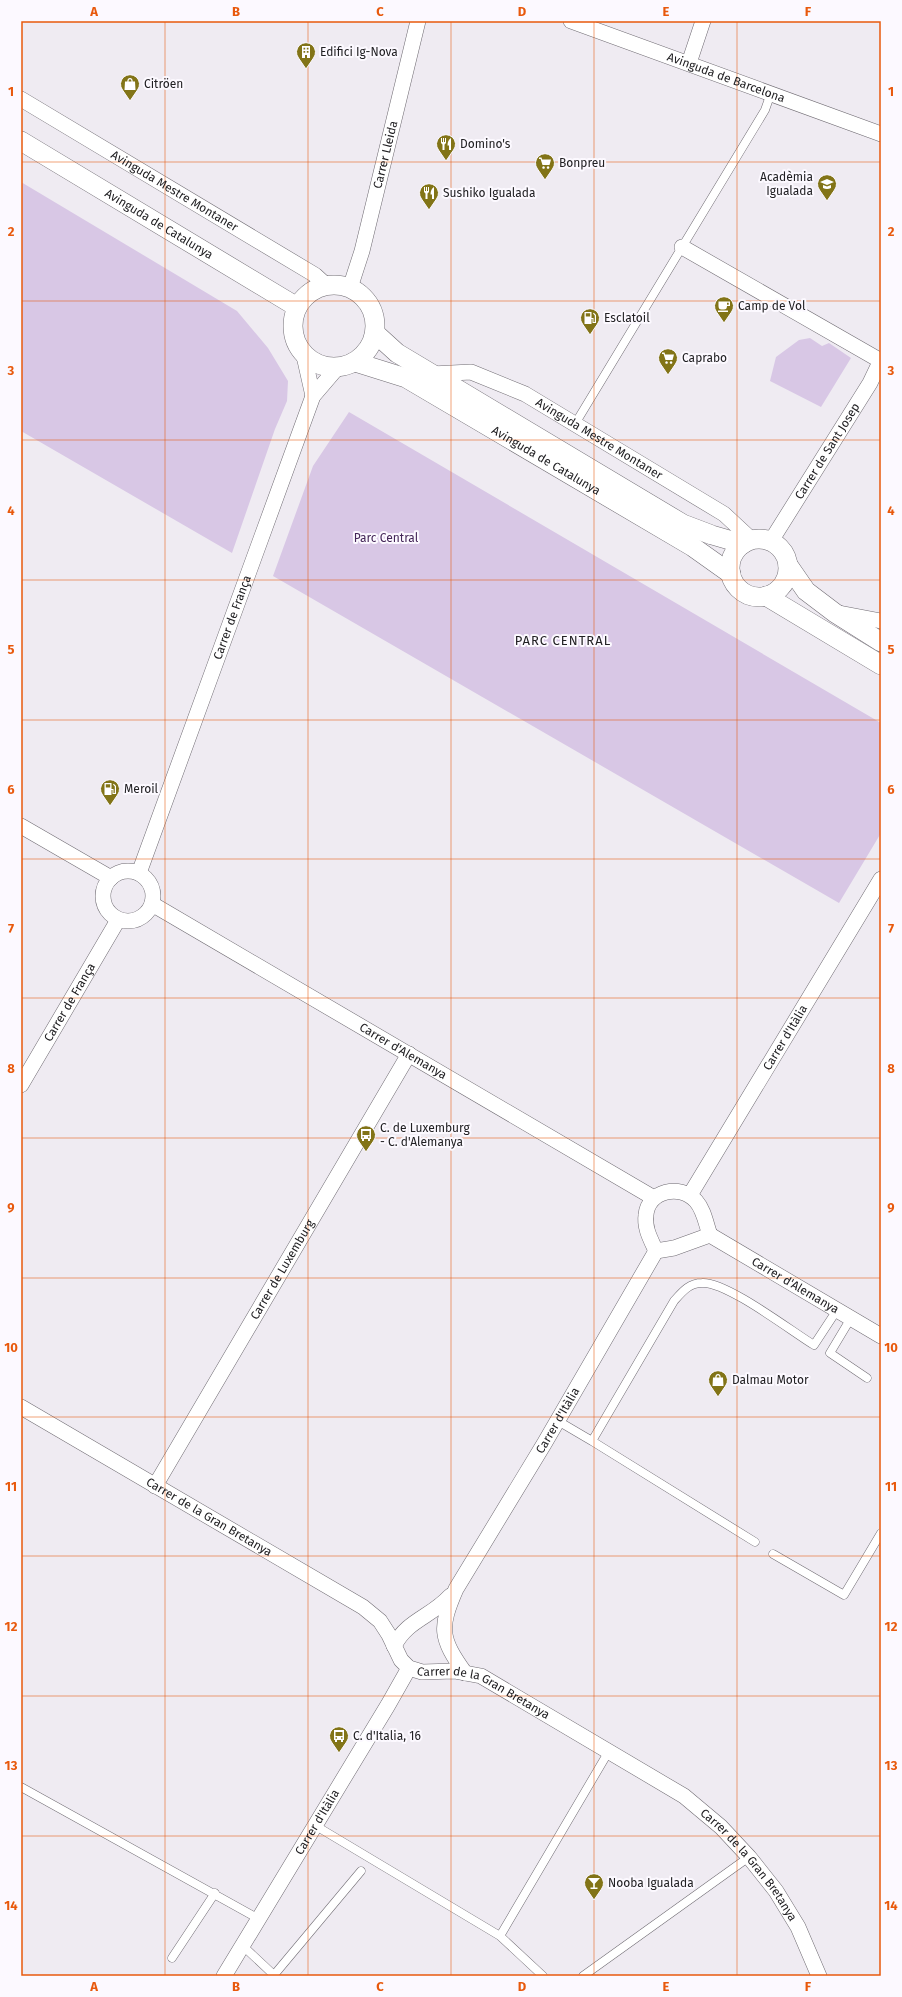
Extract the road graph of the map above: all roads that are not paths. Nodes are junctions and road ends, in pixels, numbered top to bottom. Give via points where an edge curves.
1 (418, 21) edge
2 (571, 21) edge
3 (703, 21) edge
4 (689, 63) junction
5 (771, 93) junction
6 (21, 99) edge
7 (881, 134) edge
8 (21, 141) edge
9 (682, 247) junction
10 (327, 286) junction
11 (350, 288) junction
12 (297, 307) junction
13 (375, 333) junction
14 (304, 356) junction
15 (881, 361) edge
16 (346, 365) junction
17 (432, 374) junction
18 (876, 385) edge
19 (313, 396) junction
20 (575, 424) junction
21 (771, 541) junction
22 (748, 542) junction
23 (788, 565) junction
24 (731, 574) junction
25 (766, 596) junction
26 (835, 613) junction
27 (881, 621) edge
28 (881, 642) edge
29 (881, 665) edge
30 (21, 826) edge
31 (139, 873) junction
32 (111, 878) junction
33 (881, 879) edge
34 (152, 904) junction
35 (118, 920) junction
36 (409, 1054) junction
37 (21, 1086) edge
38 (690, 1196) junction
39 (654, 1198) junction
40 (710, 1235) junction
41 (656, 1251) junction
42 (837, 1310) junction
43 (850, 1318) junction
44 (881, 1336) edge
45 (867, 1378) dead end
46 (21, 1408) edge
47 (558, 1421) junction
48 (592, 1440) junction
49 (155, 1486) junction
50 (881, 1533) edge
51 (755, 1542) dead end
52 (773, 1554) dead end
53 (456, 1589) junction
54 (394, 1646) junction
55 (409, 1668) junction
56 (465, 1672) junction
57 (609, 1751) junction
58 (21, 1786) edge
59 (316, 1826) junction
60 (749, 1857) junction
61 (361, 1872) dead end
62 (215, 1893) junction
63 (259, 1919) junction
64 (500, 1936) junction
65 (243, 1946) junction
66 (172, 1958) dead end
67 (224, 1976) edge
68 (275, 1976) edge
69 (542, 1976) edge
70 (583, 1976) edge
71 (819, 1976) edge

1 - 11 street, Carrer Lleida via 362,251
2 - 4 street, Avinguda de Barcelona
3 - 4 street
4 - 5 street, Avinguda de Barcelona
5 - 7 street, Avinguda de Barcelona
5 - 9 lane via 765,110
6 - 10 street, Avinguda Mestre Montaner via 315,275
8 - 12 street, Avinguda de Catalunya
9 - 15 street
9 - 20 lane
10 - 11 street
10 - 12 street via 312,291
11 - 13 street via 370,306 374,315
12 - 14 street via 293,332
13 - 16 street via 368,350
13 - 17 street, Avinguda de Catalunya via 397,353
14 - 16 street via 321,366
14 - 19 street
15 - 18 street, Carrer de Sant Josep
16 - 19 street, Carrer de França
16 - 24 street, Avinguda de Catalunya via 406,378 693,547
17 - 20 street, Avinguda Mestre Montaner via 471,372 525,394
17 - 22 street, Avinguda de Catalunya via 683,524 712,535
18 - 21 street, Carrer de Sant Josep
19 - 31 street, Carrer de França
20 - 22 street, Avinguda Mestre Montaner via 724,514
21 - 22 street via 762,539
21 - 23 street via 785,555
22 - 24 street via 737,549 732,557
23 - 25 street via 785,581 777,590
23 - 26 street via 806,591
24 - 25 street via 738,588 744,593 758,597
25 - 29 street
26 - 27 street
26 - 28 street
30 - 32 street
31 - 32 street via 126,871
31 - 34 street via 151,886
32 - 35 street via 105,886 103,901 110,914
33 - 38 street, Carrer d'Itàlia
34 - 35 street via 139,920
34 - 36 street, Carrer d'Alemanya
35 - 37 street, Carrer de França
36 - 39 street, Carrer d'Alemanya
36 - 49 street, Carrer de Luxemburg
38 - 39 street via 672,1191
38 - 40 street via 700,1207
39 - 41 street via 646,1213 645,1222
40 - 41 street via 680,1246
40 - 42 street, Carrer d'Alemanya
41 - 47 street, Carrer d'Itàlia
42 - 43 street, Carrer d'Alemanya
42 - 48 lane via 814,1346 726,1289 702,1282 688,1287 674,1301
43 - 44 street, Carrer d'Alemanya
43 - 45 lane via 830,1354
46 - 49 street, Carrer de la Gran Bretanya
47 - 48 lane
47 - 53 street, Carrer d'Itàlia
48 - 51 lane
49 - 54 street, Carrer de la Gran Bretanya via 362,1606 380,1622
50 - 52 lane via 844,1595
53 - 54 street, Carrer d'Itàlia via 445,1602 400,1634
53 - 56 street, Carrer d'Itàlia via 446,1610 445,1636 452,1654
54 - 55 street, Carrer de la Gran Bretanya via 401,1660
55 - 56 street, Carrer de la Gran Bretanya via 422,1672
55 - 59 street, Carrer d'Itàlia
56 - 57 street, Carrer de la Gran Bretanya via 482,1676
57 - 60 street, Carrer de la Gran Bretanya via 684,1796 721,1827
57 - 64 lane
58 - 62 lane
59 - 63 street, Carrer d'Itàlia
59 - 64 lane
60 - 70 lane
60 - 71 street, Carrer de la Gran Bretanya via 776,1891 798,1927
61 - 68 lane
62 - 63 lane
62 - 66 lane
63 - 65 street, Carrer d'Itàlia
64 - 69 lane
65 - 67 street, Carrer d'Itàlia
65 - 68 lane

